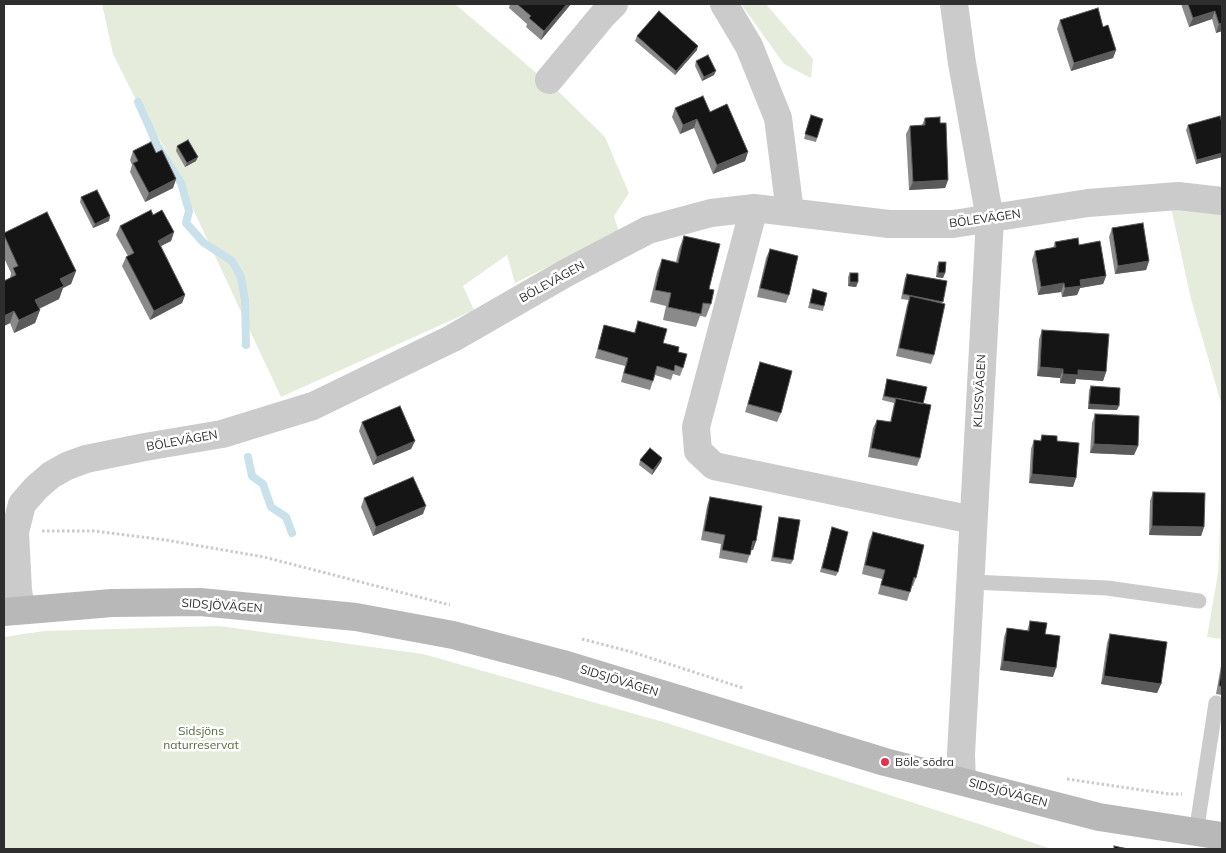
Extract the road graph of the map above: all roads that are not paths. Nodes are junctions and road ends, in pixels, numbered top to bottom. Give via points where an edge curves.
1 (614, 4) edge
2 (724, 4) edge
3 (954, 4) edge
4 (549, 80) dead end
5 (1222, 201) edge
6 (754, 208) junction
7 (790, 212) junction
8 (990, 219) junction
9 (973, 520) junction
10 (971, 582) junction
11 (1199, 601) dead end
12 (12, 611) edge
13 (1216, 704) dead end
14 (962, 781) junction
15 (1209, 834) edge

1 - 4 street
2 - 7 street via 748,46 778,118
3 - 8 street, KLISSVÄGEN
5 - 8 street, BÖLEVÄGEN via 1178,196 1088,203
6 - 7 street, BÖLEVÄGEN
6 - 9 street via 696,427 698,451 714,466
6 - 12 street, BÖLEVÄGEN via 711,213 648,230 453,338 314,406 222,434 145,446 67,466 36,488 22,504 15,532 18,590
7 - 8 street, BÖLEVÄGEN via 889,224 953,224
8 - 9 street, KLISSVÄGEN
9 - 10 street, KLISSVÄGEN
10 - 11 lane via 1107,588
10 - 14 street, KLISSVÄGEN
12 - 14 main road, SIDSJÖVÄGEN via 112,603 200,602 356,617 453,635 563,664 885,762
13 - 15 lane
14 - 15 main road, SIDSJÖVÄGEN via 1100,818

